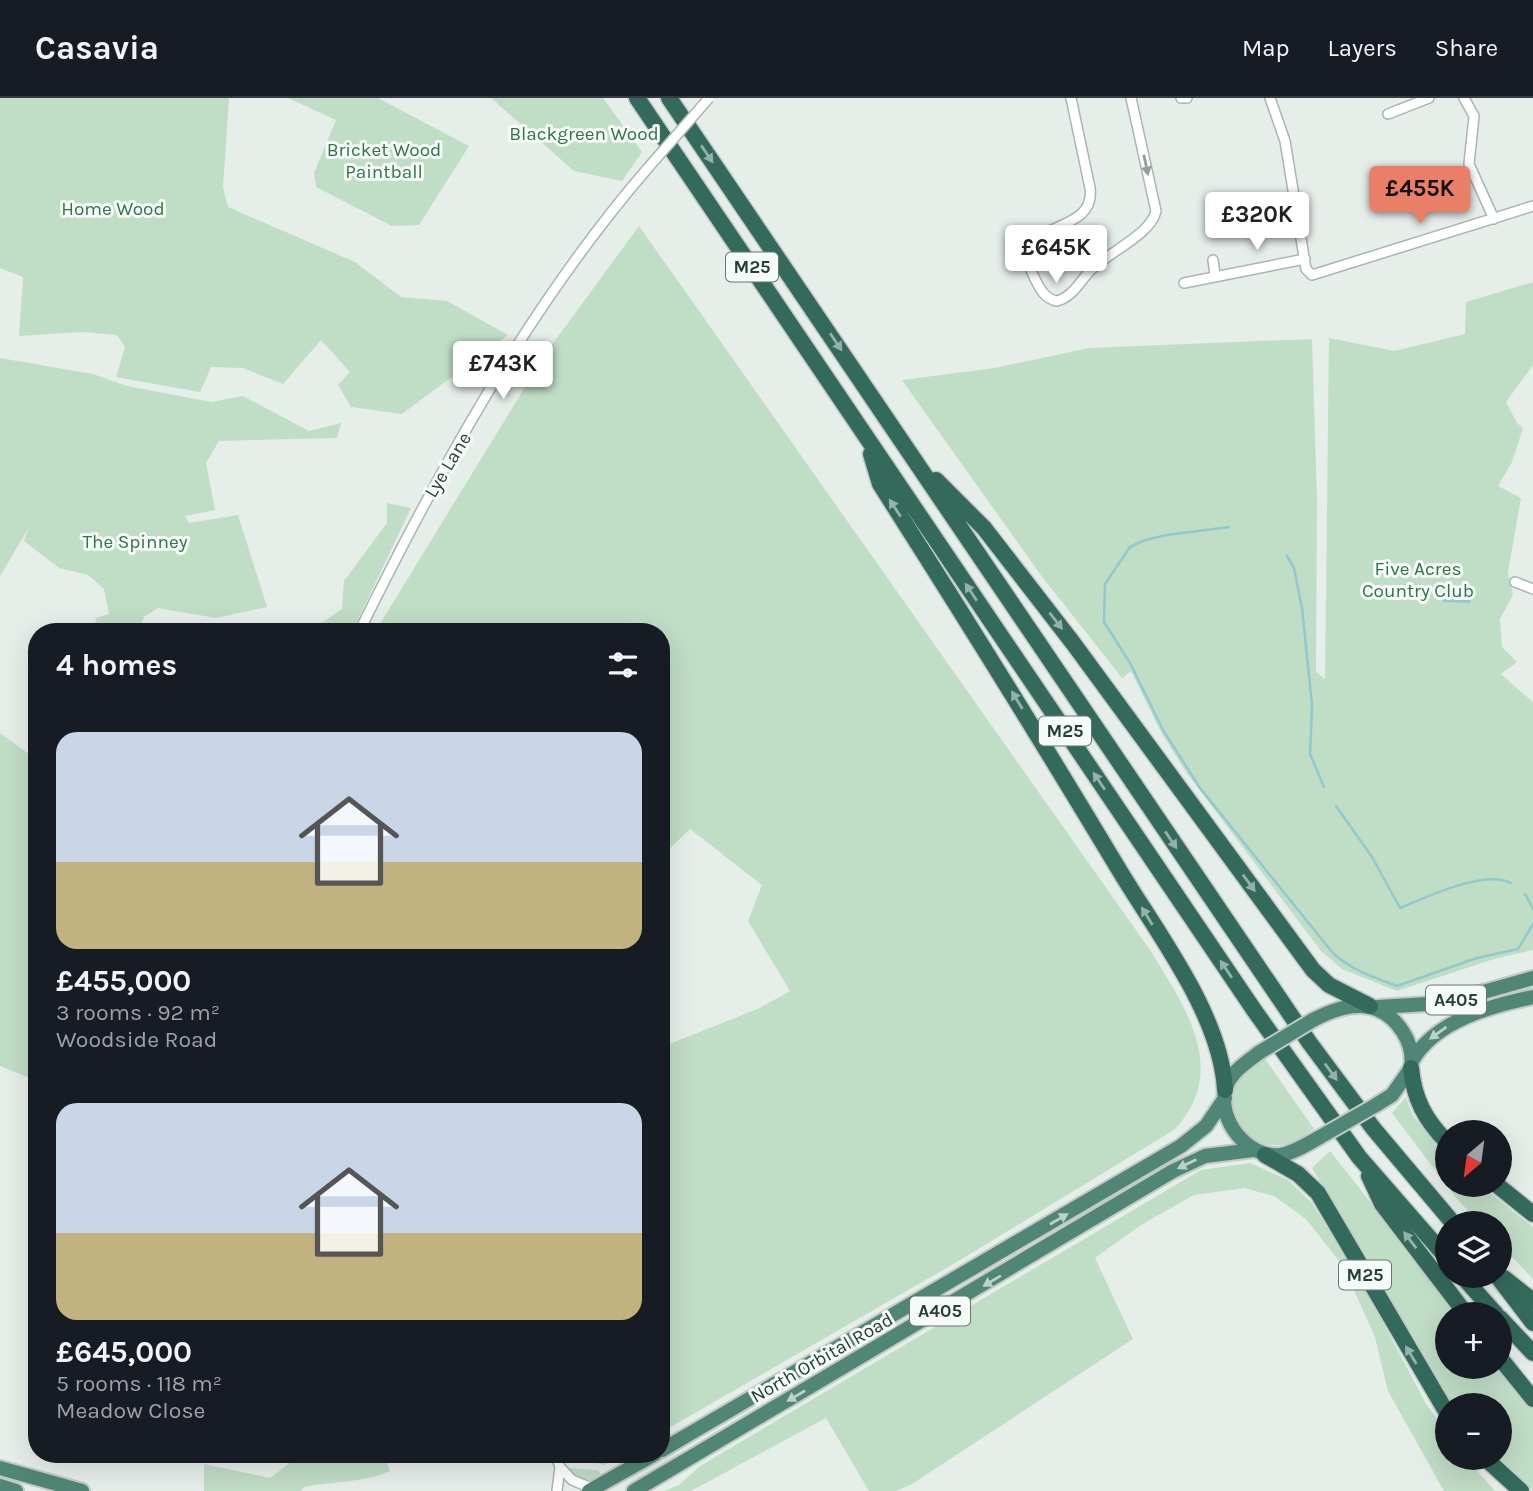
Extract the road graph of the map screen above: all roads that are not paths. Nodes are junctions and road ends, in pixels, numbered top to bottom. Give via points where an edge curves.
1 (637, 98) edge
2 (669, 98) edge
3 (709, 98) edge
4 (1072, 98) edge
5 (1131, 98) edge
6 (1181, 98) edge
7 (1188, 98) edge
8 (1270, 98) edge
9 (1429, 98) edge
10 (1464, 98) edge
11 (1388, 114) dead end
12 (1533, 206) edge
13 (1494, 219) junction
14 (1305, 259) junction
15 (1213, 260) dead end
16 (1215, 275) junction
17 (1184, 283) dead end
18 (866, 438) junction
19 (915, 458) junction
20 (1515, 582) dead end
21 (1533, 589) edge
22 (364, 623) edge
23 (1533, 978) edge
24 (1533, 997) edge
25 (1373, 1007) junction
26 (1412, 1065) junction
27 (1225, 1094) junction
28 (1435, 1128) edge
29 (1259, 1152) junction
30 (1359, 1157) junction
31 (1512, 1197) edge
32 (1443, 1211) edge
33 (1533, 1214) edge
34 (1435, 1244) edge
35 (1512, 1285) edge
36 (1473, 1288) edge
37 (1507, 1288) edge
38 (1533, 1301) edge
39 (1457, 1302) edge
40 (1485, 1302) edge
41 (1533, 1323) edge
42 (1512, 1331) edge
43 (1533, 1353) edge
44 (1512, 1373) edge
45 (1435, 1393) edge
46 (1533, 1399) edge
47 (670, 1445) edge
48 (558, 1463) edge
49 (639, 1463) edge
50 (560, 1467) junction
51 (0, 1468) edge
52 (1498, 1470) edge
53 (0, 1486) edge
54 (591, 1490) edge
55 (16, 1491) edge
56 (82, 1491) edge
57 (557, 1491) edge
58 (634, 1491) edge
59 (1521, 1491) edge

1 - 18 highway, M25
2 -> 19 highway, M25
3 - 22 street, Lye Lane, bridge via 594,233 518,347 416,518
5 -> 4 street via 1154,218 1057,302 1040,289 1028,253 1036,239 1077,218 1090,202
6 - 7 street
8 - 14 street via 1285,141
9 - 11 street
10 - 13 street via 1474,117 1469,164
12 - 13 street
13 - 14 street via 1316,275 1309,273
14 - 16 street
15 - 16 street
16 - 17 street
27 -> 18 highway, M25 via 1221,1055 1191,990 1001,673 880,484
30 -> 18 highway, M25
19 -> 25 highway, M25 via 984,528 1313,970 1329,985
19 -> 32 highway, M25 via 1309,1042
20 - 21 street
23 - 25 highway, A405 via 1436,1004
24 -> 26 highway, A405 via 1454,1023 1428,1041
25 - 26 highway via 1394,1019
25 - 27 highway, North Orbital Road, bridge via 1345,1006 1312,1020 1259,1052 1235,1073
26 - 28 highway via 1417,1100
26 - 29 highway, North Orbital Road, bridge via 1399,1087 1320,1137 1287,1154
27 - 29 highway via 1234,1130
47 -> 27 highway, North Orbital Road / A405 via 1181,1146 1206,1126
45 -> 29 highway, M25 via 1318,1193 1298,1174
29 -> 58 highway, North Orbital Road / A405 via 1205,1156 1173,1171
30 - 34 highway, M25
39 -> 30 highway via 1382,1204
31 - 33 highway
35 - 38 highway
36 - 40 highway
37 - 41 highway
42 - 43 highway
44 - 46 highway
48 - 50 street
49 - 54 highway
50 - 54 street
50 - 57 street
51 - 56 highway
52 - 59 highway
53 - 55 highway

